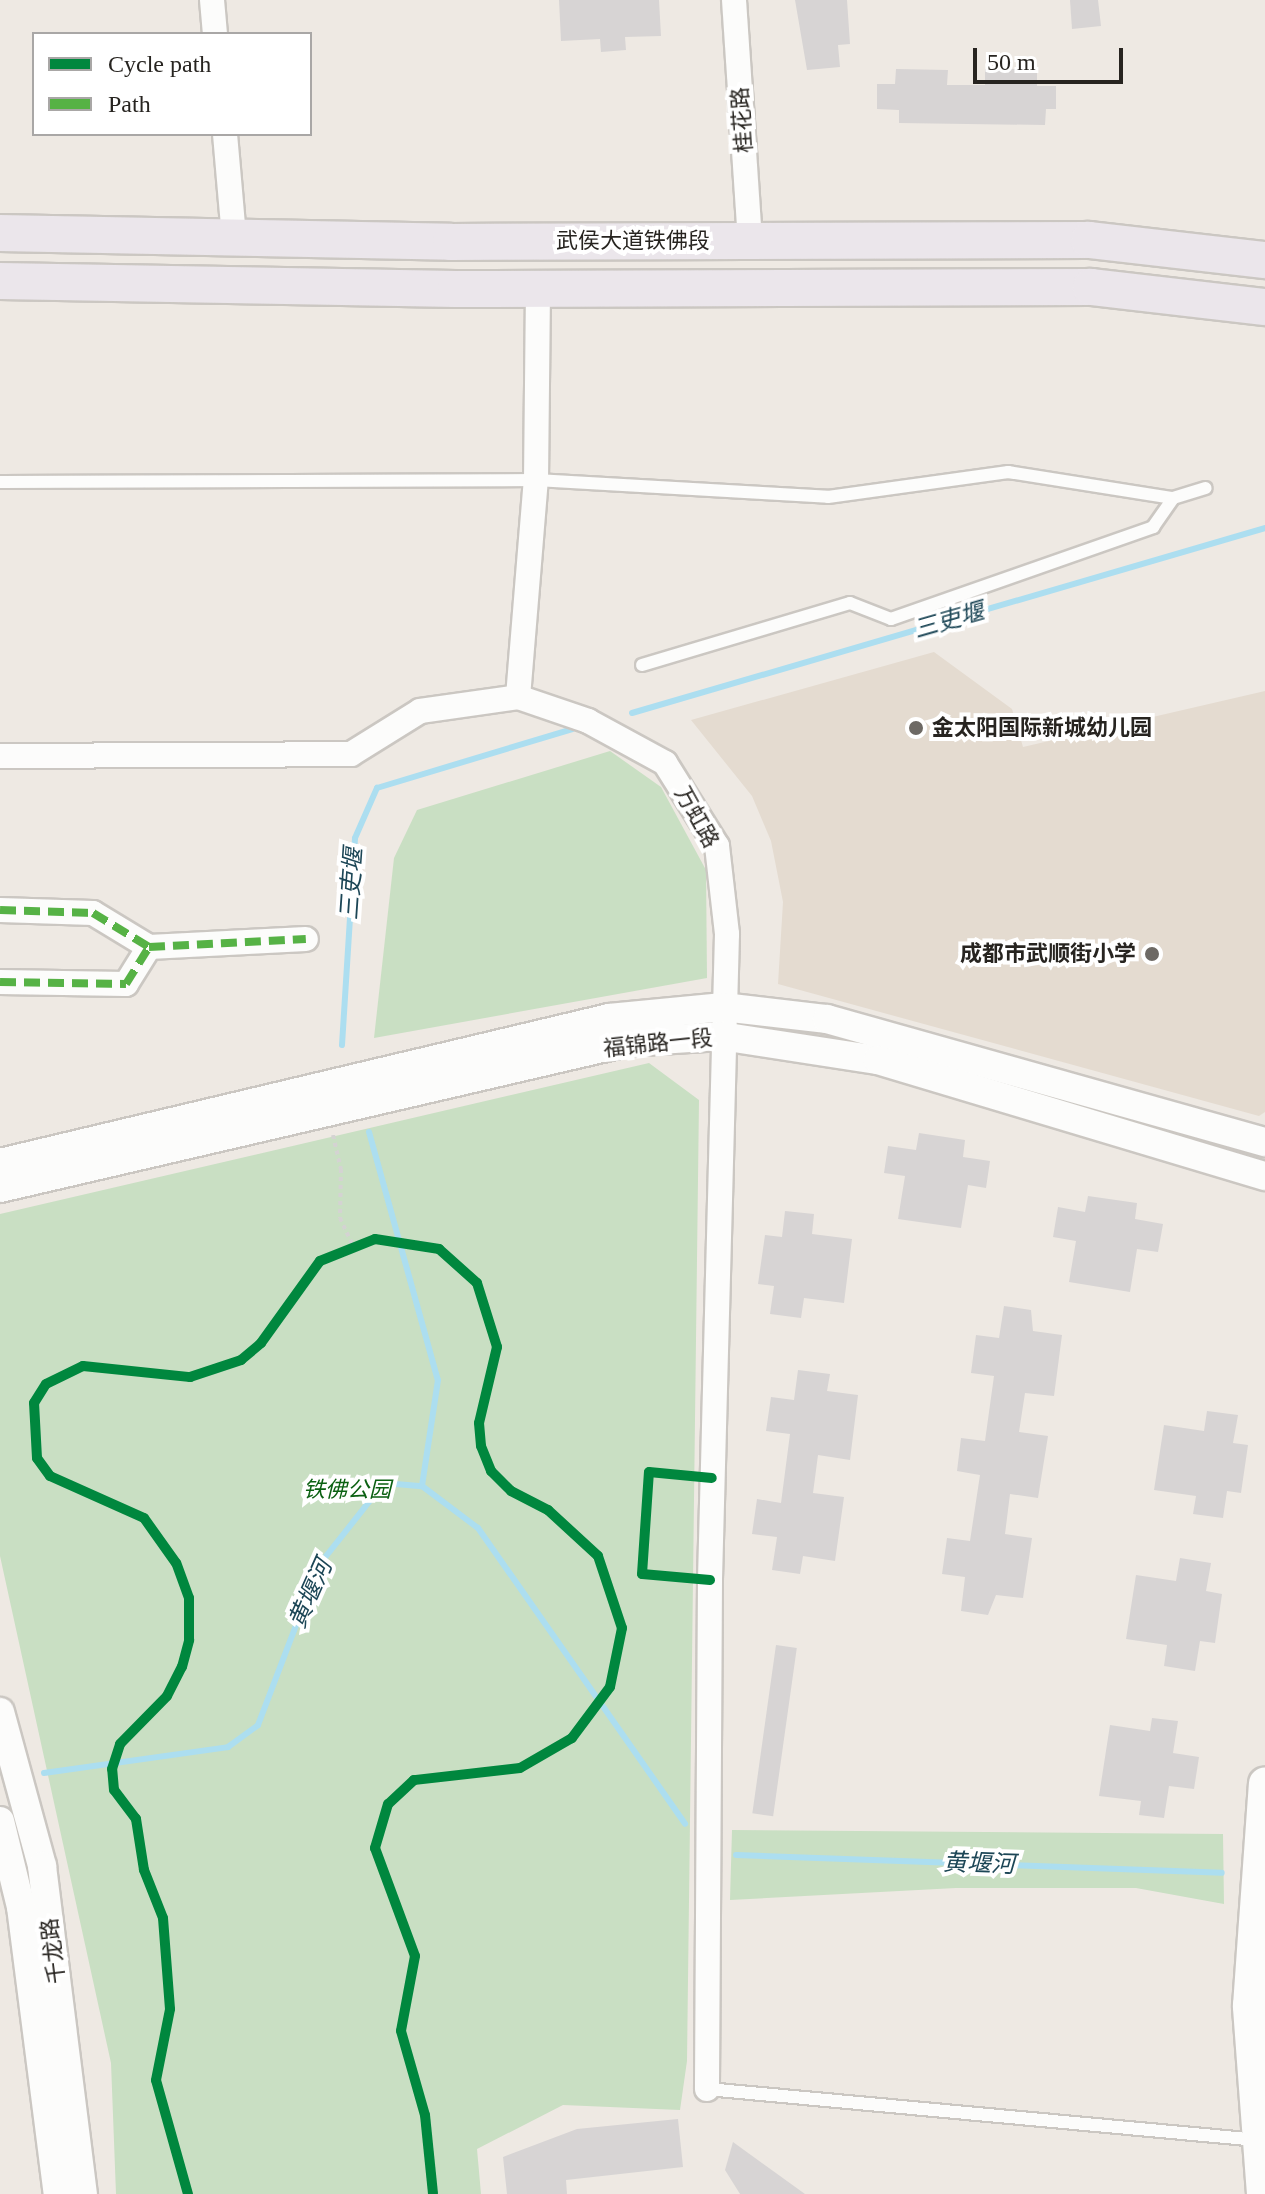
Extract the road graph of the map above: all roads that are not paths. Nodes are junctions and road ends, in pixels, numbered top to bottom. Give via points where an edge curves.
1 (212, 0) edge
2 (734, 0) edge
3 (215, 32) edge
4 (225, 136) edge
5 (0, 233) edge
6 (234, 236) junction
7 (750, 241) junction
8 (1265, 260) edge
9 (0, 281) edge
10 (538, 289) junction
11 (1265, 307) edge
12 (536, 480) junction
13 (0, 482) edge
14 (1205, 488) dead end
15 (1173, 498) junction
16 (642, 665) dead end
17 (518, 697) junction
18 (0, 756) edge
19 (0, 910) edge
20 (306, 939) dead end
21 (149, 947) junction
22 (0, 982) edge
23 (723, 1007) junction
24 (721, 1036) junction
25 (1265, 1142) edge
26 (0, 1163) edge
27 (1265, 1176) edge
28 (0, 1188) edge
29 (0, 1712) edge
30 (1265, 1784) edge
31 (0, 1821) edge
32 (707, 2089) joint
33 (1259, 2141) junction
34 (58, 2194) edge
35 (83, 2194) edge
36 (1263, 2194) edge

1 - 3 street
2 - 7 street, 桂花路
4 - 6 street
5 - 6 main road, 武侯大道铁佛段
6 - 7 main road, 武侯大道铁佛段
7 - 8 main road, 武侯大道铁佛段 via 1089,240
9 - 10 main road
10 - 11 main road via 1091,287
10 - 12 street
12 - 13 lane
12 - 15 lane via 828,497 1008,472
12 - 17 street
14 - 15 lane
15 - 16 lane via 1153,527 891,619 850,603
17 - 18 street via 420,711 351,754
17 - 23 street, 万虹路 via 588,721 665,763 717,846 727,934
19 - 21 street via 93,913
20 - 21 street
21 - 22 street via 126,984
23 - 24 street, 万虹路
23 - 25 street, 福锦路一段 via 827,1019
23 - 26 street, 福锦路一段 via 609,1018
24 - 27 street, 福锦路一段 via 878,1060
24 - 28 street, 福锦路一段 via 628,1042
24 - 32 street, 万虹路
29 - 35 street, 千龙路 via 42,1866
30 - 33 main road via 1250,1942
31 - 34 street, 千龙路 via 21,1907
32 - 33 lane
33 - 36 main road

